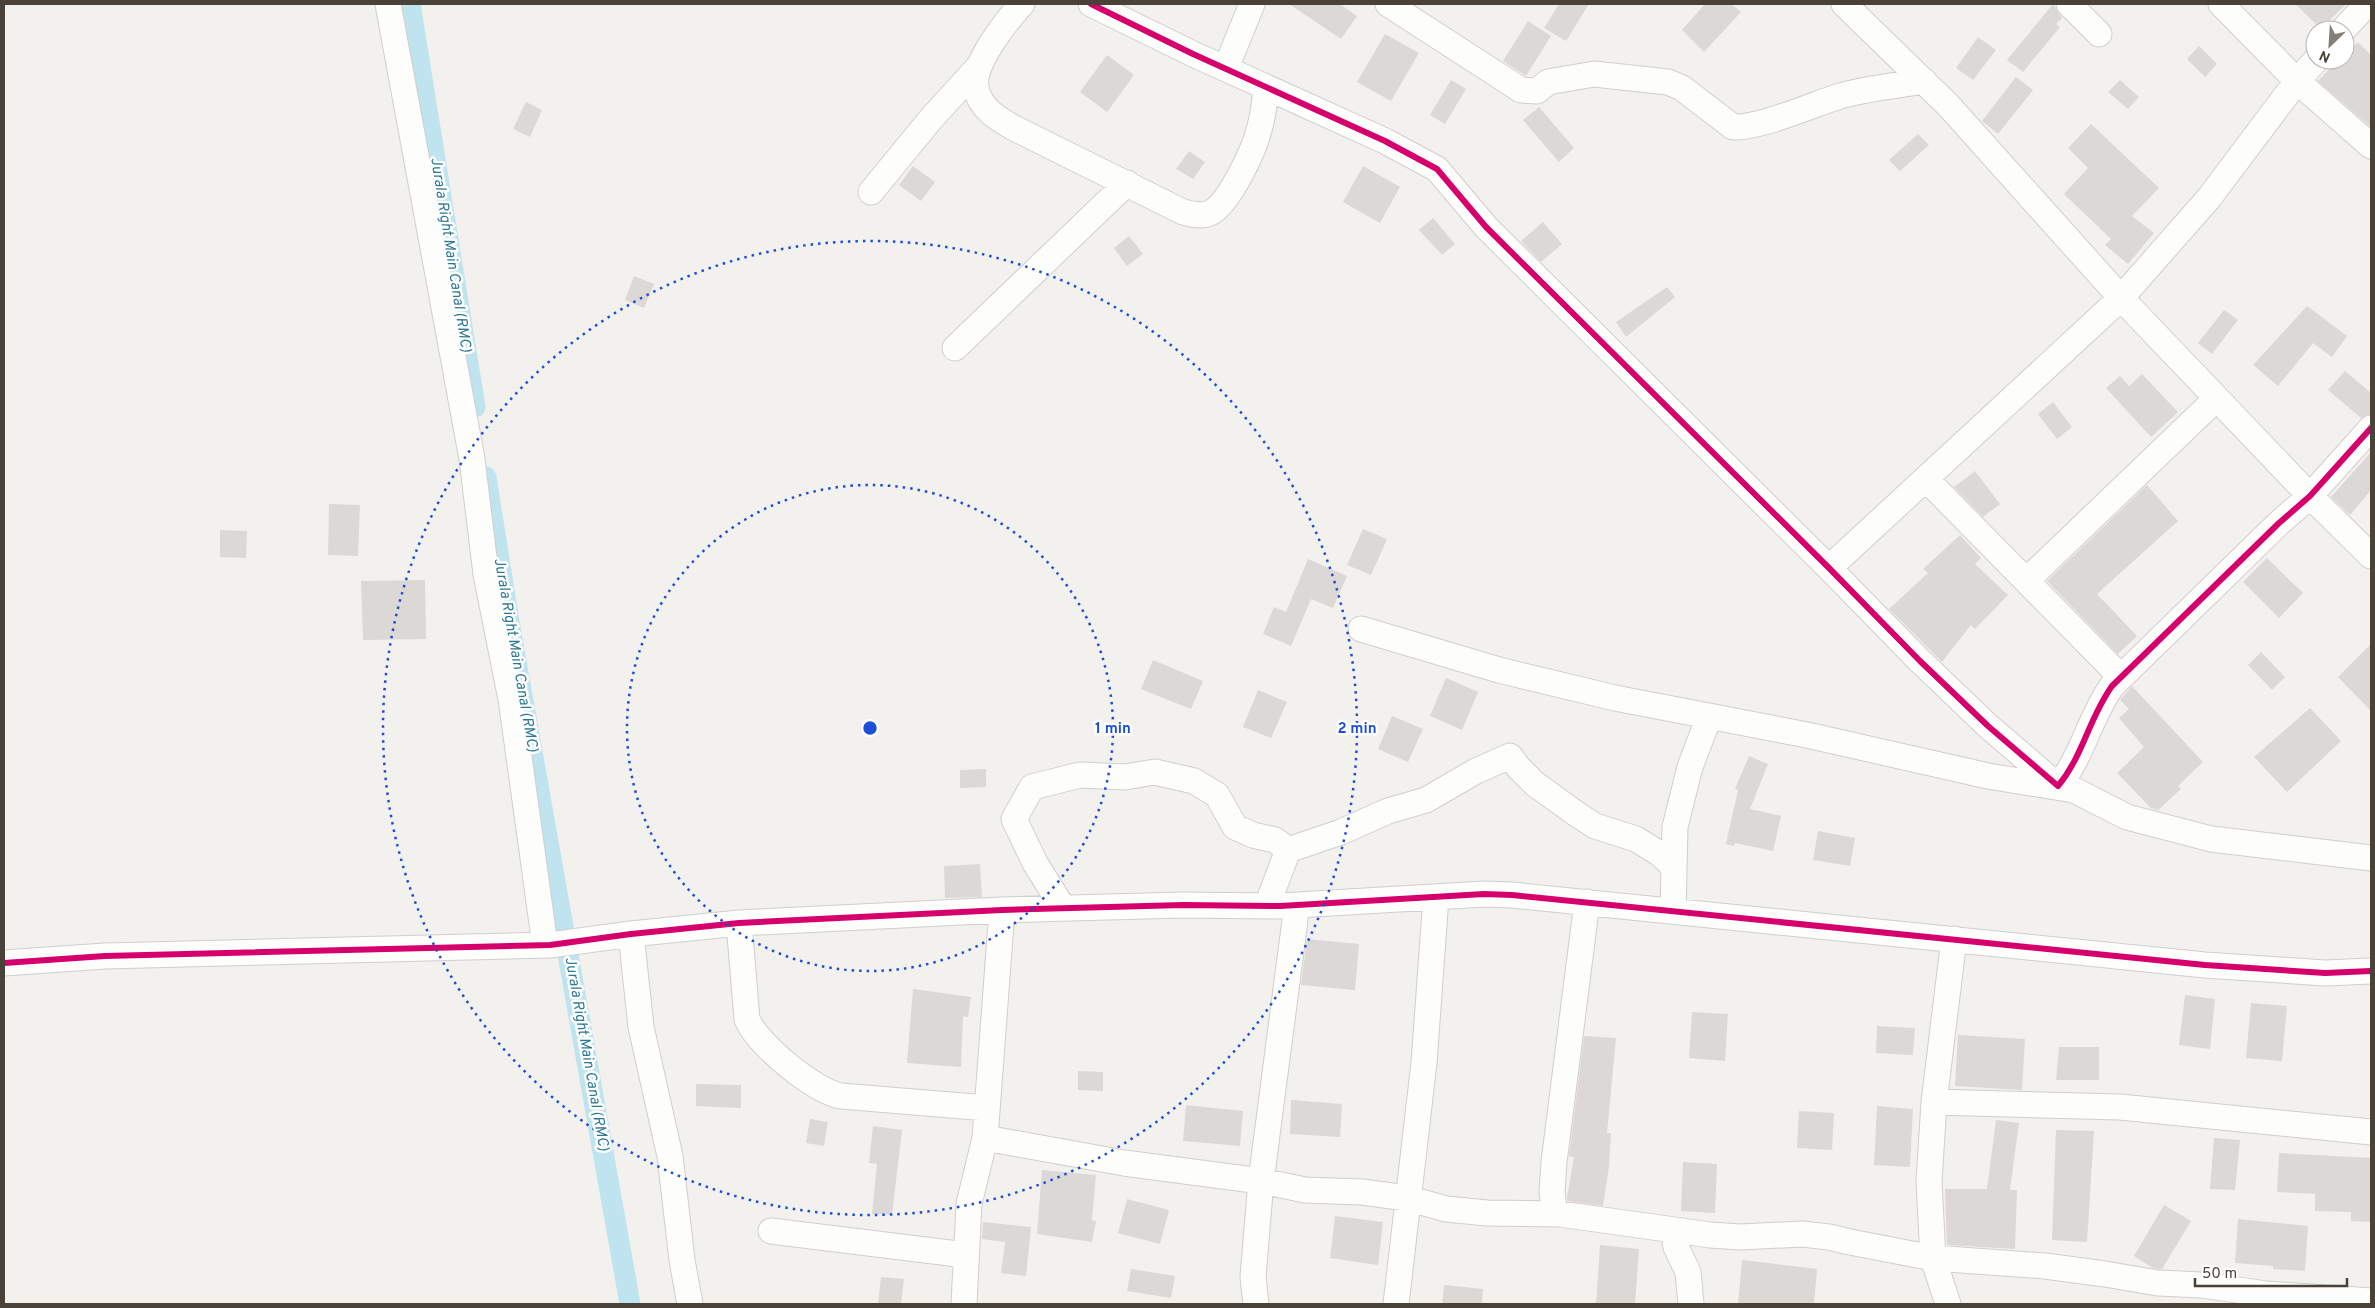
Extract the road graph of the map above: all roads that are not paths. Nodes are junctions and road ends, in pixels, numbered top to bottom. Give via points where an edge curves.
1 (388, 4) edge
2 (1022, 4) edge
3 (1091, 4) edge
4 (1252, 4) edge
5 (1388, 4) edge
6 (1844, 4) edge
7 (2069, 4) edge
8 (2221, 4) edge
9 (2367, 4) edge
10 (2352, 20) edge
11 (2099, 34) dead end
12 (981, 64) junction
13 (1226, 68) junction
14 (2307, 70) edge
15 (1924, 81) junction
16 (2297, 81) junction
17 (1266, 88) junction
18 (2371, 146) edge
19 (1127, 183) junction
20 (871, 192) dead end
21 (2121, 298) junction
22 (955, 348) dead end
23 (2216, 399) junction
24 (2371, 428) edge
25 (1926, 479) junction
26 (2310, 496) junction
27 (2371, 556) edge
28 (1829, 568) junction
29 (2027, 580) junction
30 (1361, 629) dead end
31 (2121, 677) junction
32 (1708, 717) junction
33 (2058, 786) junction
34 (1288, 850) junction
35 (2371, 858) edge
36 (1674, 866) junction
37 (1436, 897) junction
38 (1587, 902) junction
39 (1297, 905) junction
40 (1269, 906) junction
41 (1063, 908) junction
42 (1002, 910) junction
43 (1673, 911) junction
44 (739, 923) junction
45 (628, 934) junction
46 (1954, 939) junction
47 (548, 945) junction
48 (4, 963) edge
49 (2371, 971) edge
50 (1934, 1102) junction
51 (987, 1108) junction
52 (2371, 1132) edge
53 (985, 1138) junction
54 (1261, 1181) junction
55 (1407, 1198) junction
56 (1555, 1214) junction
57 (1673, 1230) junction
58 (771, 1231) dead end
59 (966, 1255) junction
60 (1933, 1258) junction
61 (2371, 1301) edge
62 (690, 1304) edge
63 (964, 1304) edge
64 (1256, 1304) edge
65 (1396, 1304) edge
66 (1691, 1304) edge
67 (1948, 1304) edge

1 - 47 street via 472,459 486,574 511,699
2 - 12 street
3 - 13 street
4 - 13 street
5 - 15 street via 1521,90 1537,91 1548,82 1594,74 1668,82 1682,88 1733,127 1842,96
6 - 15 street
7 - 11 street
8 - 16 street
9 - 10 street
12 - 19 street via 975,86 981,100 997,118
12 - 20 street
13 - 17 street
14 - 16 street
15 - 21 street
16 - 18 street
16 - 21 street via 2209,198
17 - 19 street via 1260,130 1253,148 1216,209 1208,214 1194,215
17 - 28 street via 1386,141 1441,172 1447,184 1486,227
19 - 22 street
21 - 23 street
21 - 25 street
23 - 26 street
23 - 29 street
24 - 26 street
25 - 28 street
25 - 29 street
26 - 27 street
26 - 31 street
28 - 33 street via 1940,681
29 - 31 street
30 - 32 street via 1500,670
31 - 33 street via 2102,701 2072,767
32 - 33 street via 1807,735 1988,776
32 - 36 street via 1680,801 1675,827
33 - 35 street via 2081,793 2127,818 2189,834
34 - 36 street via 1342,832 1388,811 1426,800 1510,756 1534,784 1578,816 1595,826 1636,839
34 - 40 street
34 - 41 street via 1275,840 1235,827 1217,795 1194,781 1155,772 1124,777 1080,775 1052,781 1032,787 1014,819 1030,855
36 - 43 street
37 - 38 street via 1512,895
37 - 39 street
37 - 55 street via 1424,1063
38 - 43 street
38 - 56 street via 1554,1162 1552,1192
39 - 40 street
39 - 54 street
40 - 41 street
41 - 42 street
42 - 44 street
42 - 51 street
43 - 46 street
44 - 45 street
44 - 51 street via 747,1019 752,1030 764,1044 818,1088 841,1096
45 - 47 street
45 - 62 street via 641,1027 670,1156
46 - 49 street via 2205,965 2325,973
46 - 50 street
47 - 48 street via 105,956
50 - 52 street via 2120,1107
50 - 60 street via 1929,1182
51 - 53 street
53 - 54 street via 1124,1163
53 - 59 street via 972,1183
54 - 55 street via 1316,1192 1362,1192
54 - 64 street via 1253,1277
55 - 56 street via 1446,1209
55 - 65 street
56 - 57 street
57 - 60 street via 1710,1235 1802,1234
57 - 66 street via 1676,1247 1688,1272
58 - 59 street
59 - 63 street
60 - 61 street via 2054,1268 2266,1294
60 - 67 street

